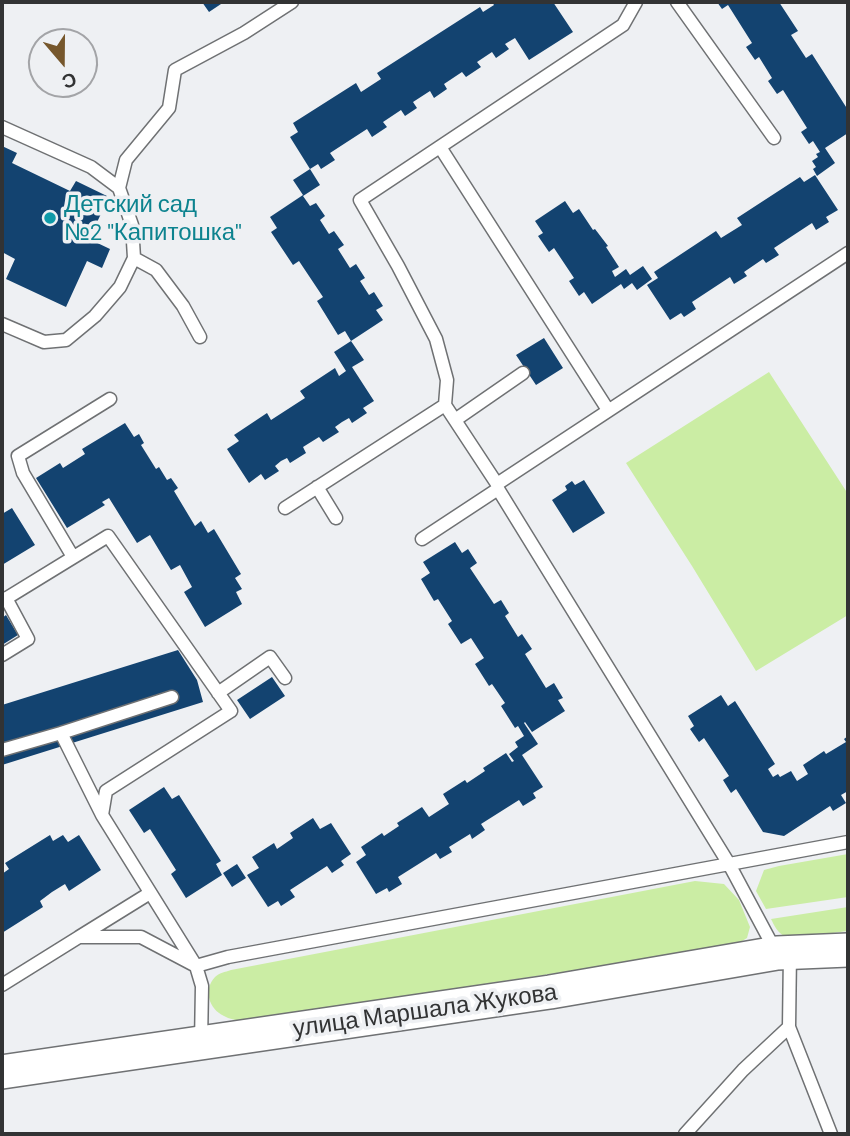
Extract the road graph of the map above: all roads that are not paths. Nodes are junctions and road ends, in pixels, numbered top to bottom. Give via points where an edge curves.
1 (292, 2) edge
2 (636, 2) edge
3 (677, 2) edge
4 (2, 127) edge
5 (774, 138) dead end
6 (440, 147) junction
7 (119, 188) junction
8 (848, 253) edge
9 (134, 258) junction
10 (2, 324) edge
11 (200, 337) dead end
12 (523, 373) dead end
13 (110, 399) dead end
14 (445, 405) junction
15 (607, 410) junction
16 (455, 420) junction
17 (317, 487) junction
18 (497, 487) junction
19 (285, 508) dead end
20 (336, 518) dead end
21 (422, 539) dead end
22 (73, 557) junction
23 (4, 599) edge
24 (2, 655) edge
25 (285, 678) dead end
26 (218, 693) junction
27 (172, 697) dead end
28 (61, 733) junction
29 (2, 750) edge
30 (102, 815) junction
31 (848, 842) edge
32 (729, 864) junction
33 (150, 893) junction
34 (79, 937) junction
35 (848, 950) edge
36 (783, 953) junction
37 (196, 967) junction
38 (2, 985) edge
39 (789, 1027) junction
40 (201, 1043) junction
41 (2, 1072) edge
42 (685, 1134) edge
43 (831, 1134) edge

1 - 7 lane via 176,70 169,108 126,160
2 - 6 lane via 623,25
3 - 5 lane
4 - 7 lane via 91,167
6 - 14 lane via 360,200 436,340 447,380
6 - 15 lane
7 - 9 lane via 132,225
8 - 15 lane
9 - 10 lane via 120,287 66,340 44,342
9 - 11 lane via 156,270
12 - 16 lane
13 - 22 lane via 18,456 23,473
14 - 16 lane
14 - 17 lane
15 - 18 lane
16 - 18 lane
17 - 19 lane
17 - 20 lane
18 - 21 lane
18 - 32 lane
22 - 23 lane
22 - 26 lane via 108,536
23 - 24 lane via 28,639
25 - 26 lane via 270,657
26 - 30 lane via 231,711 106,790
27 - 28 lane
28 - 29 lane
28 - 30 lane
30 - 33 lane
31 - 32 lane
32 - 36 lane
32 - 37 lane via 241,954
33 - 34 lane
33 - 37 lane
34 - 37 lane via 141,937
34 - 38 lane
35 - 36 main road, улица Маршала Жукова
36 - 39 lane
36 - 40 main road, улица Маршала Жукова
37 - 40 lane via 202,986
39 - 42 lane
39 - 43 lane
40 - 41 main road, улица Маршала Жукова

